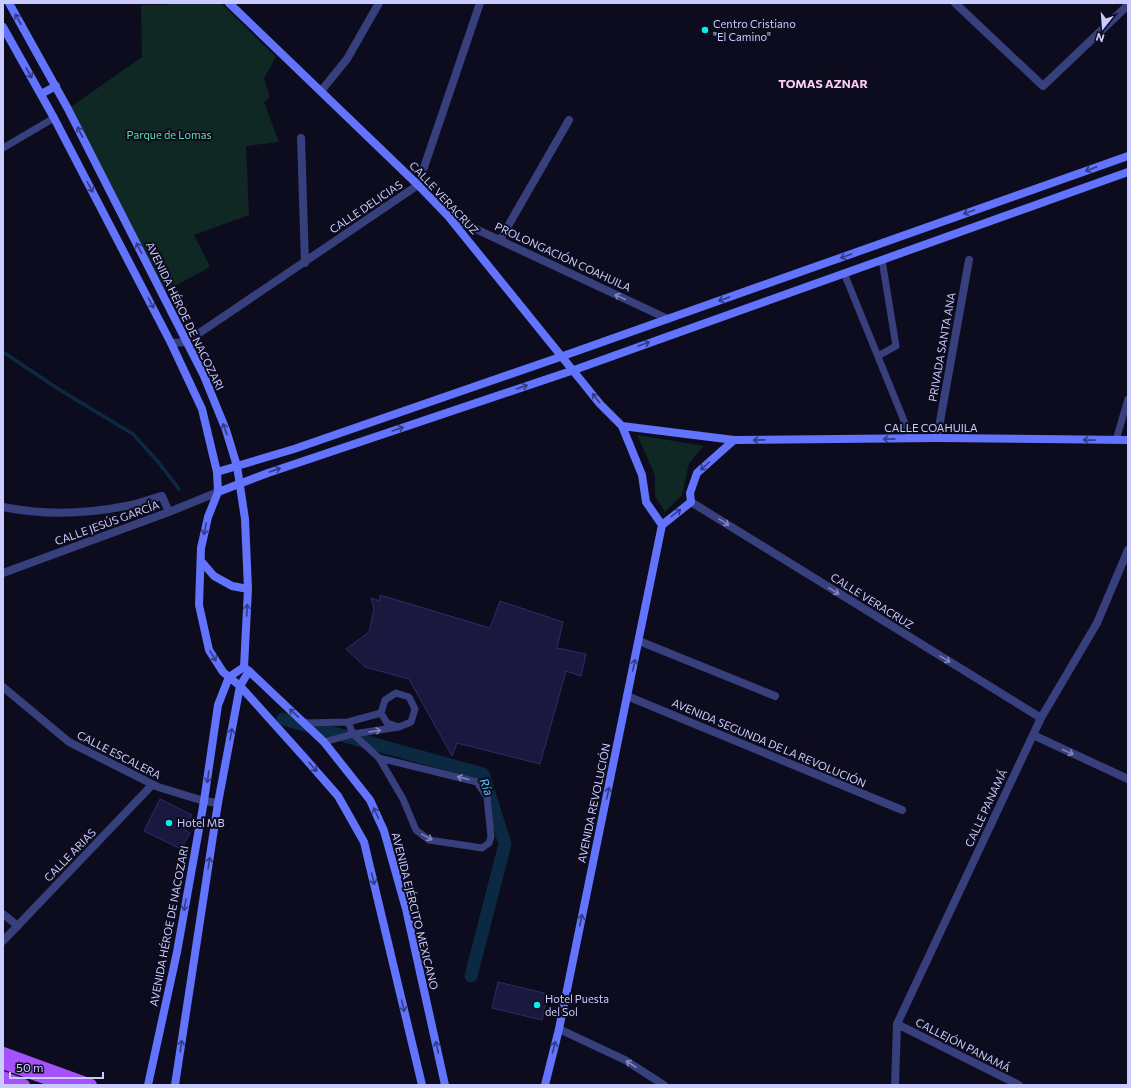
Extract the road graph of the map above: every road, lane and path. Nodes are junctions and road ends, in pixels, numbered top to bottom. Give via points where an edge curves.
1 (9, 3) edge
2 (229, 3) edge
3 (379, 3) edge
4 (480, 3) edge
5 (955, 3) edge
6 (1128, 5) edge
7 (3, 27) edge
8 (56, 86) junction
9 (321, 92) junction
10 (41, 94) junction
11 (54, 118) junction
12 (569, 120) dead end
13 (301, 138) dead end
14 (3, 148) edge
15 (1128, 156) edge
16 (1128, 172) edge
17 (418, 185) junction
18 (448, 216) junction
19 (500, 240) junction
20 (882, 260) junction
21 (969, 260) dead end
22 (305, 263) junction
23 (844, 273) junction
24 (668, 319) junction
25 (171, 342) junction
26 (186, 342) junction
27 (563, 356) junction
28 (878, 356) junction
29 (574, 370) junction
30 (1128, 399) edge
31 (622, 426) junction
32 (911, 438) junction
33 (937, 438) junction
34 (734, 440) junction
35 (1116, 440) junction
36 (1128, 440) edge
37 (237, 466) junction
38 (217, 472) junction
39 (239, 484) junction
40 (218, 492) junction
41 (691, 502) junction
42 (3, 507) edge
43 (169, 512) junction
44 (662, 524) junction
45 (1128, 550) edge
46 (201, 561) junction
47 (3, 573) edge
48 (248, 589) junction
49 (639, 641) junction
50 (246, 669) junction
51 (229, 677) junction
52 (240, 686) junction
53 (3, 687) edge
54 (627, 696) junction
55 (775, 696) dead end
56 (382, 713) junction
57 (1041, 718) junction
58 (348, 722) junction
59 (304, 723) junction
60 (399, 727) junction
61 (353, 734) junction
62 (1033, 735) junction
63 (324, 742) junction
64 (379, 758) junction
65 (1128, 779) edge
66 (152, 785) junction
67 (204, 801) junction
68 (218, 803) junction
69 (902, 810) dead end
70 (3, 914) edge
71 (18, 926) junction
72 (3, 941) edge
73 (897, 1024) junction
74 (559, 1029) junction
75 (3, 1053) edge
76 (3, 1063) edge
77 (3, 1077) edge
78 (24, 1085) edge
79 (64, 1085) edge
80 (91, 1085) edge
81 (148, 1085) edge
82 (175, 1085) edge
83 (422, 1085) edge
84 (445, 1085) edge
85 (545, 1085) edge
86 (664, 1085) edge
87 (894, 1085) edge
88 (1019, 1085) edge

8 -> 1 main road, AVENIDA HÉROE DE NACOZARI
2 - 9 main road, CALLE VERACRUZ
3 - 9 street via 347,59
4 - 17 street, CALLE DELICIAS
5 - 6 street via 1043,86
7 -> 10 main road
8 - 10 main road
26 -> 8 main road, AVENIDA HÉROE DE NACOZARI
9 - 17 main road, CALLE VERACRUZ
10 - 11 main road
11 - 14 lane
11 -> 25 main road
12 - 19 street
13 - 22 street
15 -> 24 main road
16 - 20 main road
17 - 18 main road, CALLE VERACRUZ
17 - 22 street, CALLE DELICIAS
18 - 19 street, PROLONGACIÓN COAHUILA
18 - 27 main road, CALLE VERACRUZ
24 -> 19 street, PROLONGACIÓN COAHUILA
20 - 23 main road
20 - 28 lane via 896,346
21 - 33 street, PRIVADA SANTA ANA
22 - 26 street, CALLE DELICIAS
23 - 28 lane
29 -> 23 main road
24 - 27 main road
25 - 26 street
25 - 38 main road via 202,409
37 -> 26 main road, AVENIDA HÉROE DE NACOZARI via 226,430 204,376
27 - 29 main road, CALLE VERACRUZ
27 - 37 main road via 294,449
28 - 32 lane
31 -> 29 main road, CALLE VERACRUZ via 600,404
39 -> 29 main road
30 - 35 lane
31 - 34 main road, CALLE COAHUILA
31 - 44 main road via 642,475 646,502
32 - 33 main road, CALLE COAHUILA
32 -> 34 main road, CALLE COAHUILA
35 -> 33 main road, CALLE COAHUILA
34 -> 41 main road via 697,473 690,493
35 - 36 main road, CALLE COAHUILA
37 - 38 main road
37 - 39 main road, AVENIDA HÉROE DE NACOZARI
38 - 40 main road
39 - 40 main road
39 - 48 main road, AVENIDA HÉROE DE NACOZARI via 245,518
40 - 43 street, CALLE JESÚS GARCÍA
40 -> 46 main road via 208,517 201,548
44 -> 41 main road
41 -> 57 street, CALLE VERACRUZ
42 - 43 street via 25,511 93,512 128,506 162,496
43 - 47 street, CALLE JESÚS GARCÍA
44 - 49 main road, AVENIDA REVOLUCIÓN
45 - 57 street, CALLE PANAMÁ via 1097,623
46 - 48 main road via 214,576 232,586
46 -> 51 main road via 199,605 210,650 223,672
50 -> 48 main road, AVENIDA HÉROE DE NACOZARI
54 -> 49 main road, AVENIDA REVOLUCIÓN
49 - 55 street
50 - 51 main road
50 - 52 main road, AVENIDA HÉROE DE NACOZARI
59 -> 50 main road, AVENIDA EJÉRCITO MEXICANO
51 - 52 main road
51 -> 67 main road, AVENIDA HÉROE DE NACOZARI via 218,705
68 -> 52 main road, AVENIDA HÉROE DE NACOZARI
52 -> 83 main road via 338,796 364,842
53 - 66 street, CALLE ESCALERA via 68,742
54 - 69 street, AVENIDA SEGUNDA DE LA REVOLUCIÓN
74 -> 54 main road, AVENIDA REVOLUCIÓN
56 - 58 lane
56 - 60 lane via 388,723
56 - 60 lane via 385,700 390,696 396,693 409,697 415,709 411,722
57 - 62 street, CALLE PANAMÁ
58 - 59 lane
58 - 61 lane
59 - 63 main road, AVENIDA EJÉRCITO MEXICANO
61 -> 60 lane
61 - 63 lane
61 - 64 lane
62 -> 65 street
62 - 73 street, CALLE PANAMÁ
84 -> 63 main road, AVENIDA EJÉRCITO MEXICANO via 406,909 384,831 370,800
64 -> 64 lane via 403,799 416,830 429,840 482,848 489,843 491,837 486,797 477,782
66 - 67 street, CALLE ESCALERA
66 - 71 street, CALLE ARIAS
67 - 68 street, CALLE ESCALERA
67 -> 81 main road, AVENIDA HÉROE DE NACOZARI via 177,952
82 -> 68 main road, AVENIDA HÉROE DE NACOZARI
70 - 71 street
71 - 72 street, CALLE ARIAS
73 - 87 street, CALLE PANAMÁ
73 - 88 street, CALLEJÓN PANAMÁ
85 -> 74 main road, AVENIDA REVOLUCIÓN
86 -> 74 street via 625,1060
75 - 80 main road
76 - 79 main road
77 - 78 main road

